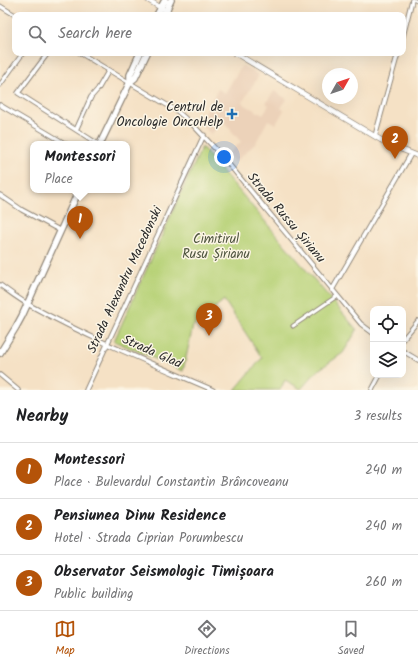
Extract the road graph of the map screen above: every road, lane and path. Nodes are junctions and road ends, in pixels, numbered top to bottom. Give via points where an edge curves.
1 (148, 0) edge
2 (165, 0) edge
3 (171, 0) edge
4 (413, 0) edge
5 (418, 2) edge
6 (0, 6) edge
7 (164, 11) edge
8 (12, 13) edge
9 (406, 25) edge
10 (21, 56) edge
11 (46, 56) edge
12 (85, 56) edge
13 (139, 56) edge
14 (146, 56) edge
15 (240, 56) edge
16 (397, 56) edge
17 (109, 70) junction
18 (130, 82) junction
19 (0, 85) edge
20 (0, 105) edge
21 (76, 130) junction
22 (204, 136) junction
23 (375, 136) junction
24 (61, 141) edge
25 (94, 141) edge
26 (100, 141) edge
27 (411, 154) junction
28 (418, 156) edge
29 (78, 193) edge
30 (0, 195) edge
31 (61, 231) junction
32 (0, 285) edge
33 (332, 290) junction
34 (337, 296) junction
35 (27, 304) junction
36 (418, 321) edge
37 (293, 326) dead end
38 (370, 331) edge
39 (406, 335) edge
40 (107, 344) junction
41 (0, 353) edge
42 (406, 353) edge
43 (418, 360) edge
44 (0, 375) edge
45 (378, 378) edge
46 (18, 390) edge
47 (86, 390) edge
48 (213, 390) edge
49 (372, 390) edge

1 - 7 street
2 - 7 main road
3 - 7 main road
4 - 5 lane
4 - 9 street
6 - 8 street
10 - 19 street
11 - 21 street via 18,93
12 - 17 street, Strada Russu Șirianu
13 - 18 main road via 130,75
14 - 18 main road via 135,78
15 - 23 street
16 - 23 street
17 - 18 street, Strada Russu Șirianu
17 - 21 street via 91,97
18 - 22 street, Strada Russu Șirianu via 177,111
18 - 26 main road
20 - 24 street
21 - 25 street
22 - 33 street, Strada Russu Șirianu
22 - 40 street, Strada Alexandru Macedonski
23 - 27 street
27 - 28 street
27 - 33 street
29 - 31 main road
30 - 31 street
31 - 35 main road
32 - 35 street, Strada Glad
33 - 34 street, Strada Russu Șirianu
34 - 37 street
34 - 38 street, Strada Russu Șirianu
35 - 40 street, Strada Glad
35 - 41 main road
36 - 39 street
40 - 47 street, Strada Alexandru Macedonski
40 - 48 street, Strada Glad
42 - 43 street
44 - 46 street
45 - 49 street

